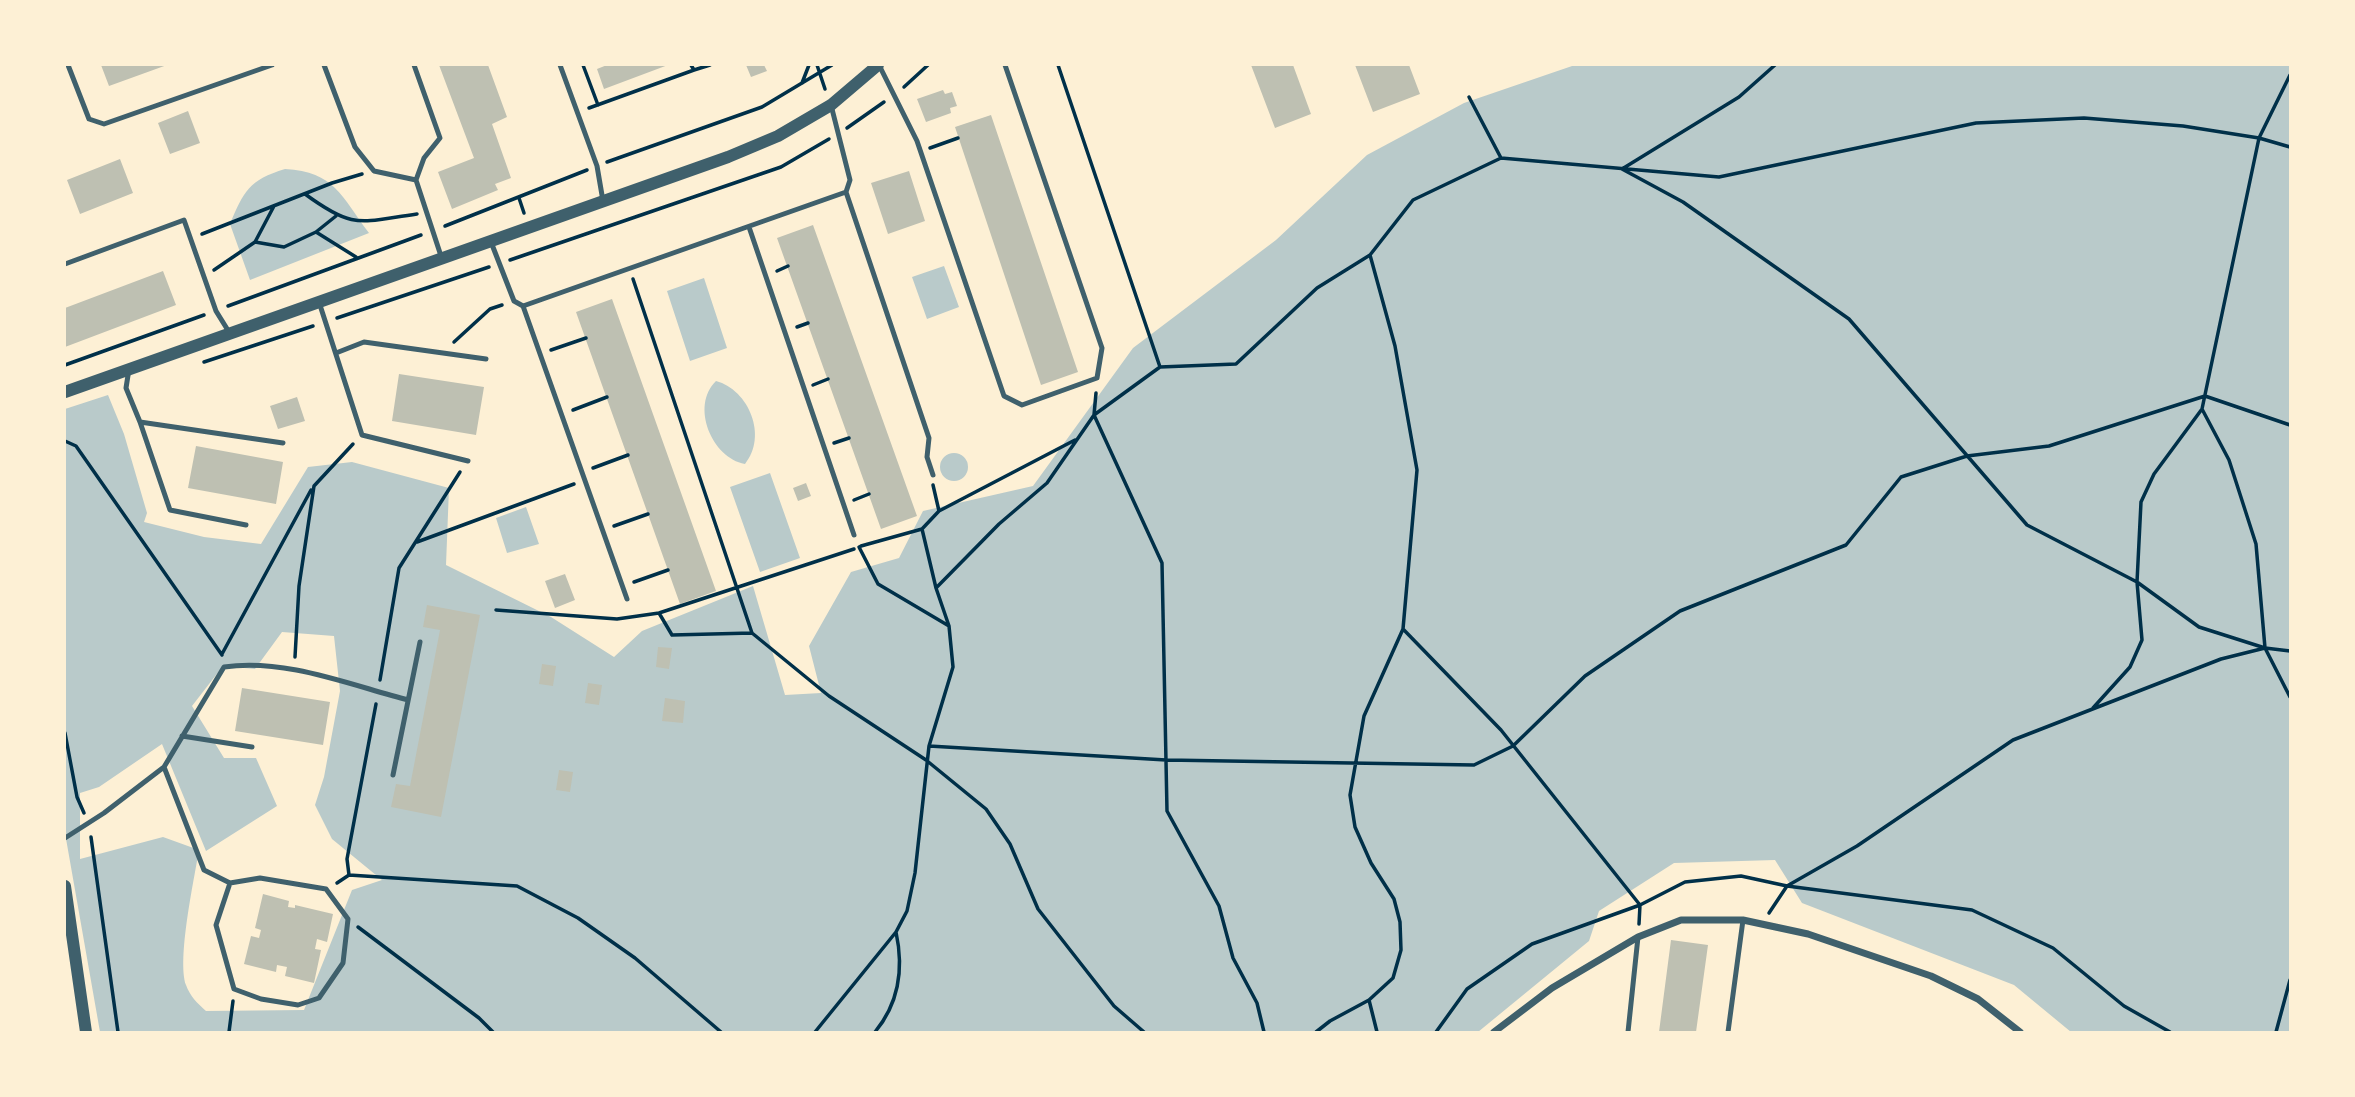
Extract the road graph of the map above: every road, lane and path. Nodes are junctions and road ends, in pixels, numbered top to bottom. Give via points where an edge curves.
1 (68, 65) edge
2 (272, 65) edge
3 (324, 65) edge
4 (414, 65) edge
5 (560, 65) edge
6 (583, 65) edge
7 (691, 65) edge
8 (710, 65) edge
9 (809, 65) edge
10 (817, 65) edge
11 (832, 65) edge
12 (879, 65) edge
13 (1005, 65) edge
14 (1058, 65) edge
15 (1775, 65) edge
16 (694, 71) junction
17 (819, 74) junction
18 (2290, 75) edge
19 (802, 84) junction
20 (1469, 97) dead end
21 (598, 105) junction
22 (831, 105) junction
23 (577, 112) junction
24 (958, 138) dead end
25 (2259, 138) junction
26 (2290, 147) edge
27 (921, 150) junction
28 (1501, 158) junction
29 (597, 166) junction
30 (1622, 169) junction
31 (374, 171) junction
32 (416, 180) junction
33 (846, 192) junction
34 (305, 194) junction
35 (519, 198) junction
36 (603, 201) junction
37 (274, 206) junction
38 (426, 212) junction
39 (524, 215) dead end
40 (336, 216) junction
41 (749, 227) junction
42 (432, 231) junction
43 (316, 232) junction
44 (191, 239) junction
45 (532, 240) dead end
46 (254, 242) junction
47 (491, 242) junction
48 (537, 251) dead end
49 (1370, 255) junction
50 (356, 257) junction
51 (443, 259) junction
52 (65, 264) edge
53 (630, 270) junction
54 (204, 276) junction
55 (514, 301) junction
56 (318, 302) junction
57 (523, 306) junction
58 (216, 311) junction
59 (230, 335) junction
60 (586, 338) dead end
61 (337, 353) junction
62 (443, 353) junction
63 (540, 354) junction
64 (486, 359) dead end
65 (65, 365) edge
66 (1160, 367) junction
67 (128, 369) junction
68 (1097, 378) junction
69 (65, 391) edge
70 (2205, 396) junction
71 (607, 397) dead end
72 (2202, 409) junction
73 (561, 414) junction
74 (1094, 415) junction
75 (140, 422) junction
76 (2290, 425) edge
77 (362, 435) junction
78 (1077, 439) junction
79 (65, 442) edge
80 (283, 443) dead end
81 (628, 455) dead end
82 (1967, 456) junction
83 (468, 461) joint
84 (582, 472) junction
85 (933, 475) dead end
86 (584, 480) junction
87 (314, 486) junction
88 (933, 490) dead end
89 (939, 511) junction
90 (648, 514) dead end
91 (246, 525) dead end
92 (922, 529) junction
93 (602, 530) junction
94 (854, 535) joint
95 (415, 543) junction
96 (859, 547) junction
97 (668, 570) dead end
98 (2137, 582) junction
99 (622, 586) junction
100 (739, 587) junction
101 (936, 588) junction
102 (627, 599) dead end
103 (659, 613) dead end
104 (949, 626) junction
105 (1403, 629) junction
106 (752, 633) junction
107 (420, 642) dead end
108 (2265, 648) junction
109 (2290, 651) edge
110 (222, 654) junction
111 (224, 667) junction
112 (295, 672) junction
113 (379, 689) junction
114 (2290, 697) edge
115 (408, 700) junction
116 (2094, 708) junction
117 (65, 733) edge
118 (183, 736) junction
119 (929, 746) junction
120 (1513, 746) junction
121 (252, 747) dead end
122 (926, 760) junction
123 (1166, 760) junction
124 (1353, 761) junction
125 (164, 767) junction
126 (393, 775) dead end
127 (89, 823) junction
128 (65, 838) edge
129 (349, 874) junction
130 (230, 883) junction
131 (65, 886) edge
132 (326, 889) junction
133 (348, 919) junction
134 (1743, 920) junction
135 (1762, 923) junction
136 (896, 932) junction
137 (1638, 937) junction
138 (2290, 979) edge
139 (234, 989) junction
140 (1369, 1000) junction
141 (86, 1032) edge
142 (118, 1032) edge
143 (229, 1032) edge
144 (493, 1032) edge
145 (721, 1032) edge
146 (815, 1032) edge
147 (875, 1032) edge
148 (1144, 1032) edge
149 (1264, 1032) edge
150 (1316, 1032) edge
151 (1377, 1032) edge
152 (1494, 1032) edge
153 (1628, 1032) edge
154 (1728, 1032) edge
155 (2020, 1032) edge
156 (2276, 1032) edge

1 - 2 lane via 89,119 104,124
3 - 31 lane via 355,147
4 - 32 lane via 440,138 424,158
5 - 23 lane
6 - 21 path
7 - 16 path
8 - 16 path
9 - 19 path
10 - 17 path
11 - 17 path
12 - 22 street
12 - 27 lane
13 - 68 lane via 1102,348
14 - 66 path
15 - 30 path via 1739,97
16 - 21 path
17 - 19 path
18 - 25 path
19 - 29 path via 762,107
20 - 28 path
21 - 23 path
22 - 33 lane via 850,180
22 - 36 street via 778,136
23 - 29 lane
24 - 27 path
25 - 26 path
25 - 30 path via 2084,118 1976,122 1719,177
25 - 70 path
27 - 68 lane via 1004,396 1022,405
28 - 30 path
28 - 49 path via 1413,200
29 - 35 path
29 - 36 lane
30 - 82 path via 1682,202 1849,319
31 - 32 lane
31 - 34 path
32 - 38 lane
33 - 41 lane
33 - 85 lane via 929,438 927,457
34 - 37 path
34 - 40 path
35 - 39 path
35 - 42 path
36 - 47 street
37 - 44 path
37 - 46 path
38 - 40 path via 359,222
38 - 42 lane
40 - 43 path
41 - 53 lane
41 - 94 lane
42 - 50 path
42 - 51 lane
43 - 46 path via 284,247
43 - 50 path
44 - 52 lane via 184,220
44 - 54 lane
45 - 48 path
46 - 54 path
47 - 51 street
47 - 55 lane
49 - 66 path via 1317,288 1236,364
49 - 105 path via 1395,346 1417,470
50 - 58 path
51 - 56 street
53 - 57 lane
53 - 100 path
54 - 58 lane
55 - 57 lane
55 - 62 path via 490,309
56 - 59 street
56 - 61 lane
57 - 63 lane
58 - 59 lane
58 - 65 path
59 - 67 street
60 - 63 path
61 - 62 lane via 364,342
61 - 77 lane
62 - 64 lane
63 - 73 lane
66 - 74 path
67 - 69 street
67 - 75 lane via 127,387
68 - 74 path
70 - 72 path
70 - 76 path
70 - 82 path via 2049,446
71 - 73 path
72 - 98 path via 2154,474 2141,502
72 - 108 path via 2229,460 2256,544
73 - 84 lane
74 - 78 path
74 - 123 path via 1163,564
75 - 80 lane
75 - 91 lane via 170,510
77 - 83 lane
77 - 87 path
78 - 89 path
78 - 101 path via 1047,482
79 - 110 path via 76,446
81 - 84 path
82 - 98 path via 2027,525
82 - 120 path via 1901,477 1846,545 1680,611 1585,676
83 - 95 path
84 - 86 lane
86 - 93 lane
86 - 95 path
87 - 110 path
87 - 112 path via 299,586
88 - 89 path
89 - 92 path
90 - 93 path
92 - 96 path
92 - 101 path
93 - 99 lane
94 - 96 path
95 - 113 path via 398,568
96 - 100 path
96 - 104 path via 878,584
97 - 99 path
98 - 108 path via 2199,627
98 - 116 path via 2141,640 2130,667
99 - 102 lane
100 - 106 path
101 - 104 path
103 - 106 path via 671,635
104 - 119 path via 953,667
105 - 120 path
105 - 124 path via 1364,716
106 - 122 path via 829,696
107 - 115 lane
108 - 109 path
108 - 114 path
108 - 116 path via 2221,659
110 - 111 path
111 - 112 lane via 246,664
111 - 118 lane
112 - 113 lane
113 - 115 lane
113 - 129 path via 347,859
115 - 126 lane
116 - 135 path via 2013,740 1857,846 1787,886
117 - 127 path via 77,797
118 - 121 lane
118 - 125 lane
119 - 122 path
119 - 123 path
120 - 124 path via 1474,765
120 - 137 path via 1640,905
122 - 136 path via 915,873 907,911
122 - 148 path via 986,809 1010,844 1038,909 1114,1006
123 - 124 path
123 - 149 path via 1167,811 1219,906 1233,958 1257,1003
124 - 140 path via 1350,795 1355,827 1394,899 1400,922 1401,950 1393,978
125 - 127 lane
125 - 130 lane via 204,870
127 - 128 lane
127 - 142 path
129 - 132 path
129 - 145 path via 517,886 578,918 635,958
130 - 132 lane via 260,878
130 - 139 lane via 216,925
131 - 141 street
132 - 133 lane
133 - 139 lane via 343,963 319,998 298,1005
133 - 144 path
134 - 135 street
134 - 137 street via 1681,920
134 - 154 lane
135 - 155 street via 1931,976 1978,999
136 - 146 path
136 - 147 path via 899,983 889,1015
137 - 152 street via 1552,988
137 - 153 lane
138 - 156 path
139 - 143 path
140 - 150 path
140 - 151 path

